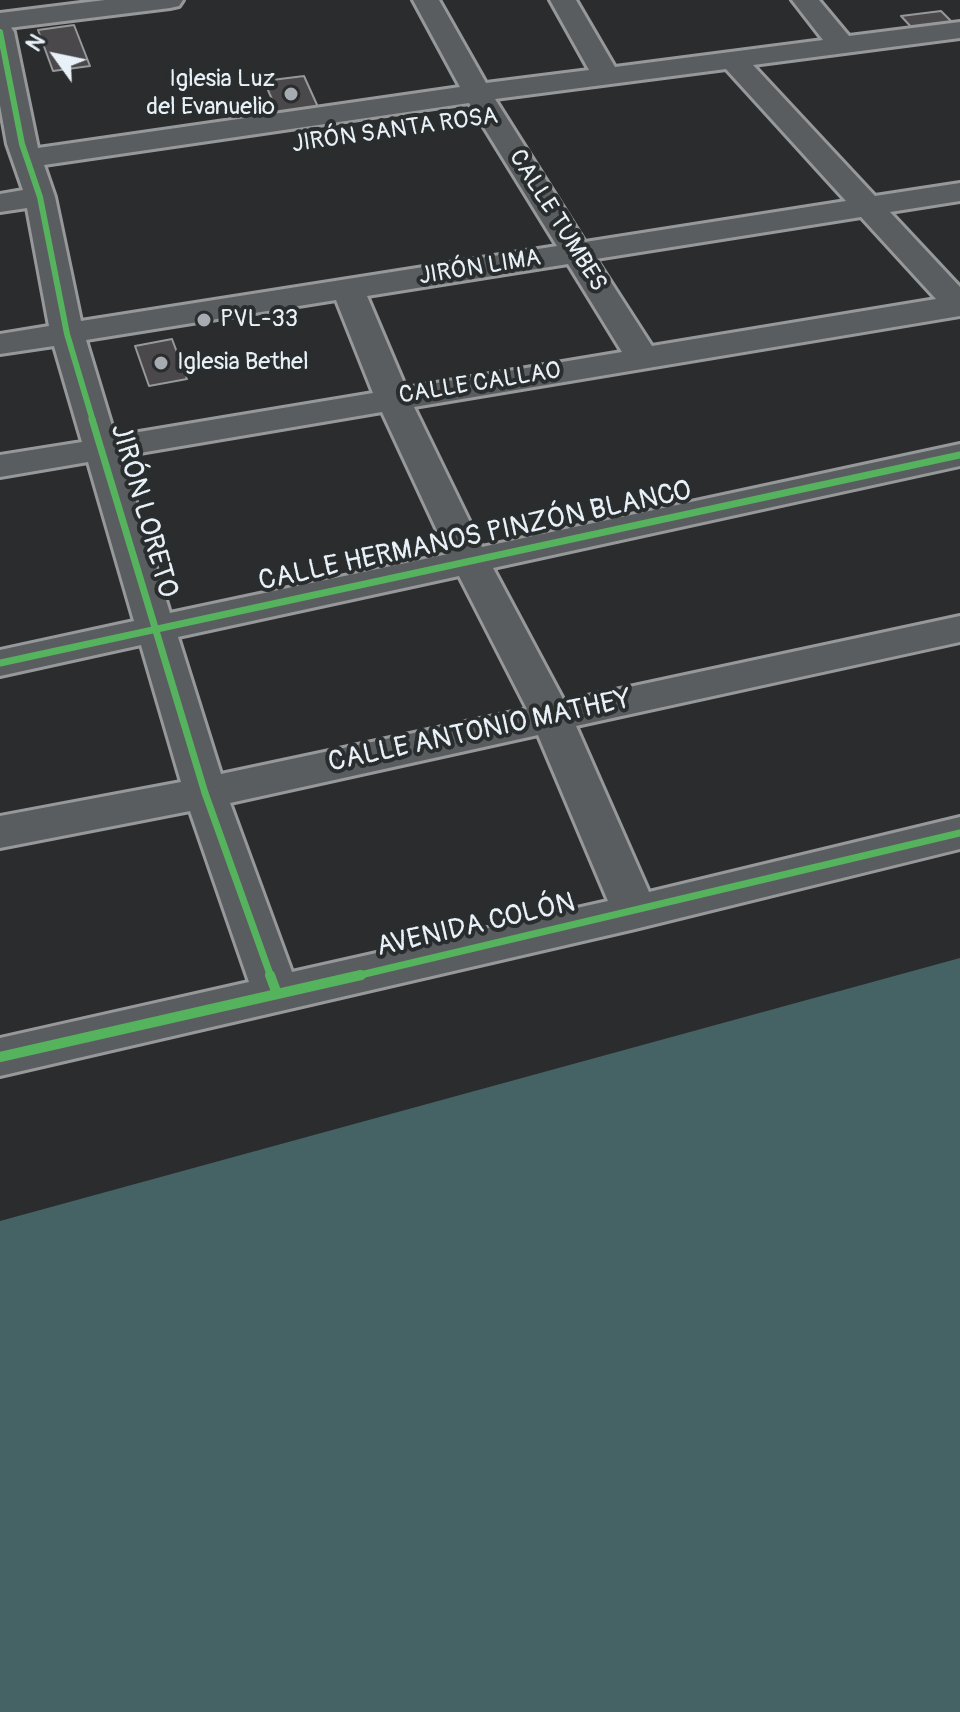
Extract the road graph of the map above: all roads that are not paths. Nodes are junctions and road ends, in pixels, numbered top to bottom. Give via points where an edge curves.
1 (19, 0) edge
2 (170, 0) edge
3 (426, 0) edge
4 (563, 0) edge
5 (805, 0) edge
6 (0, 2) edge
7 (0, 21) edge
8 (960, 30) edge
9 (0, 32) edge
10 (842, 46) junction
11 (733, 60) junction
12 (606, 75) junction
13 (754, 84) junction
14 (483, 105) junction
15 (25, 166) edge
16 (960, 192) edge
17 (0, 203) edge
18 (867, 206) junction
19 (577, 253) junction
20 (348, 289) junction
21 (960, 305) edge
22 (67, 334) junction
23 (0, 344) edge
24 (643, 358) junction
25 (393, 399) junction
26 (103, 449) junction
27 (960, 455) edge
28 (0, 466) edge
29 (470, 561) junction
30 (154, 628) junction
31 (960, 629) edge
32 (0, 663) edge
33 (551, 716) junction
34 (205, 793) junction
35 (0, 832) edge
36 (960, 833) edge
37 (635, 912) junction
38 (277, 994) junction
39 (0, 1057) edge

1 - 6 street
2 - 7 street
3 - 14 street, CALLE TUMBES
4 - 12 street
5 - 10 street
8 - 10 street, JIRÓN SANTA ROSA
9 - 15 street, JIRÓN LORETO
10 - 11 street, JIRÓN SANTA ROSA
11 - 12 street, JIRÓN SANTA ROSA
11 - 13 street
12 - 14 street, JIRÓN SANTA ROSA
13 - 14 street, JIRÓN SANTA ROSA
13 - 18 street
14 - 15 street, JIRÓN SANTA ROSA
14 - 19 street, CALLE TUMBES
15 - 17 street, JIRÓN SANTA ROSA
15 - 22 street, JIRÓN LORETO
16 - 18 street, JIRÓN LIMA
18 - 19 street, JIRÓN LIMA
18 - 21 street
19 - 20 street, JIRÓN LIMA
19 - 24 street, CALLE TUMBES
20 - 22 street, JIRÓN LIMA
20 - 25 street
21 - 24 street, CALLE CALLAO
22 - 23 street, JIRÓN LIMA
22 - 26 street, JIRÓN LORETO
24 - 25 street, CALLE CALLAO
25 - 26 street, CALLE CALLAO
25 - 29 street
26 - 28 street, CALLE CALLAO
26 - 30 street, JIRÓN LORETO
27 - 29 street, CALLE HERMANOS PINZÓN BLANCO
29 - 30 street, CALLE HERMANOS PINZÓN BLANCO
29 - 33 street
30 - 32 street, CALLE HERMANOS PINZÓN BLANCO
30 - 34 street, JIRÓN LORETO
31 - 33 street, CALLE ANTONIO MATHEY
33 - 34 street, CALLE ANTONIO MATHEY
33 - 37 street
34 - 35 street, CALLE ANTONIO MATHEY
34 - 38 street, JIRÓN LORETO
36 - 37 street, AVENIDA COLÓN
37 - 38 street, AVENIDA COLÓN
38 - 39 street, AVENIDA COLÓN

